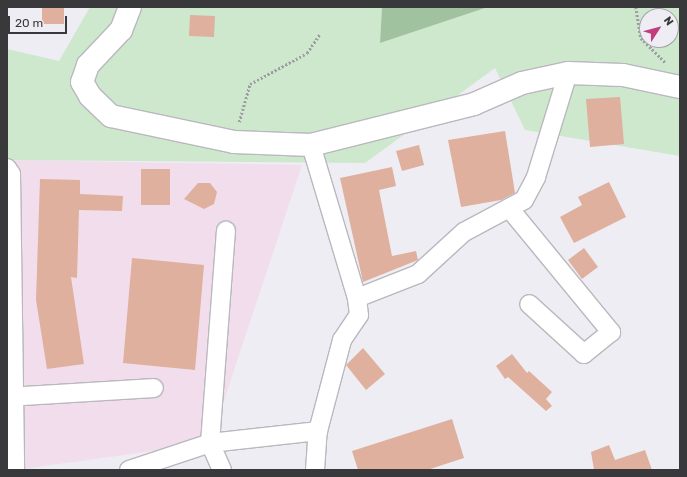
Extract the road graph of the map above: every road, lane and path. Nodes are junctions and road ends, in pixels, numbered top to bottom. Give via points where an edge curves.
1 (130, 7) edge
2 (636, 7) edge
3 (319, 34) dead end
4 (669, 65) dead end
5 (568, 73) junction
6 (680, 88) edge
7 (234, 142) junction
8 (311, 145) junction
9 (7, 168) edge
10 (508, 208) junction
11 (226, 232) dead end
12 (356, 298) junction
13 (529, 304) dead end
14 (154, 388) dead end
15 (11, 398) edge
16 (318, 431) junction
17 (210, 443) junction
18 (15, 470) edge
19 (128, 470) edge
20 (222, 470) edge
21 (315, 470) edge

1 - 7 street via 121,30 88,65 82,82 90,96 111,116
2 - 4 path via 641,38
3 - 7 path via 307,53 250,84
5 - 6 street via 623,75
5 - 8 street via 522,83 474,104
5 - 10 street via 536,177 524,200
7 - 8 street
8 - 12 street
9 - 15 street via 11,174
10 - 12 street via 464,232 418,274
10 - 13 street via 612,332 584,354
11 - 17 street
12 - 16 street via 359,315 342,340
14 - 15 street
15 - 18 street
16 - 17 street
16 - 21 street
17 - 19 street
17 - 20 street

